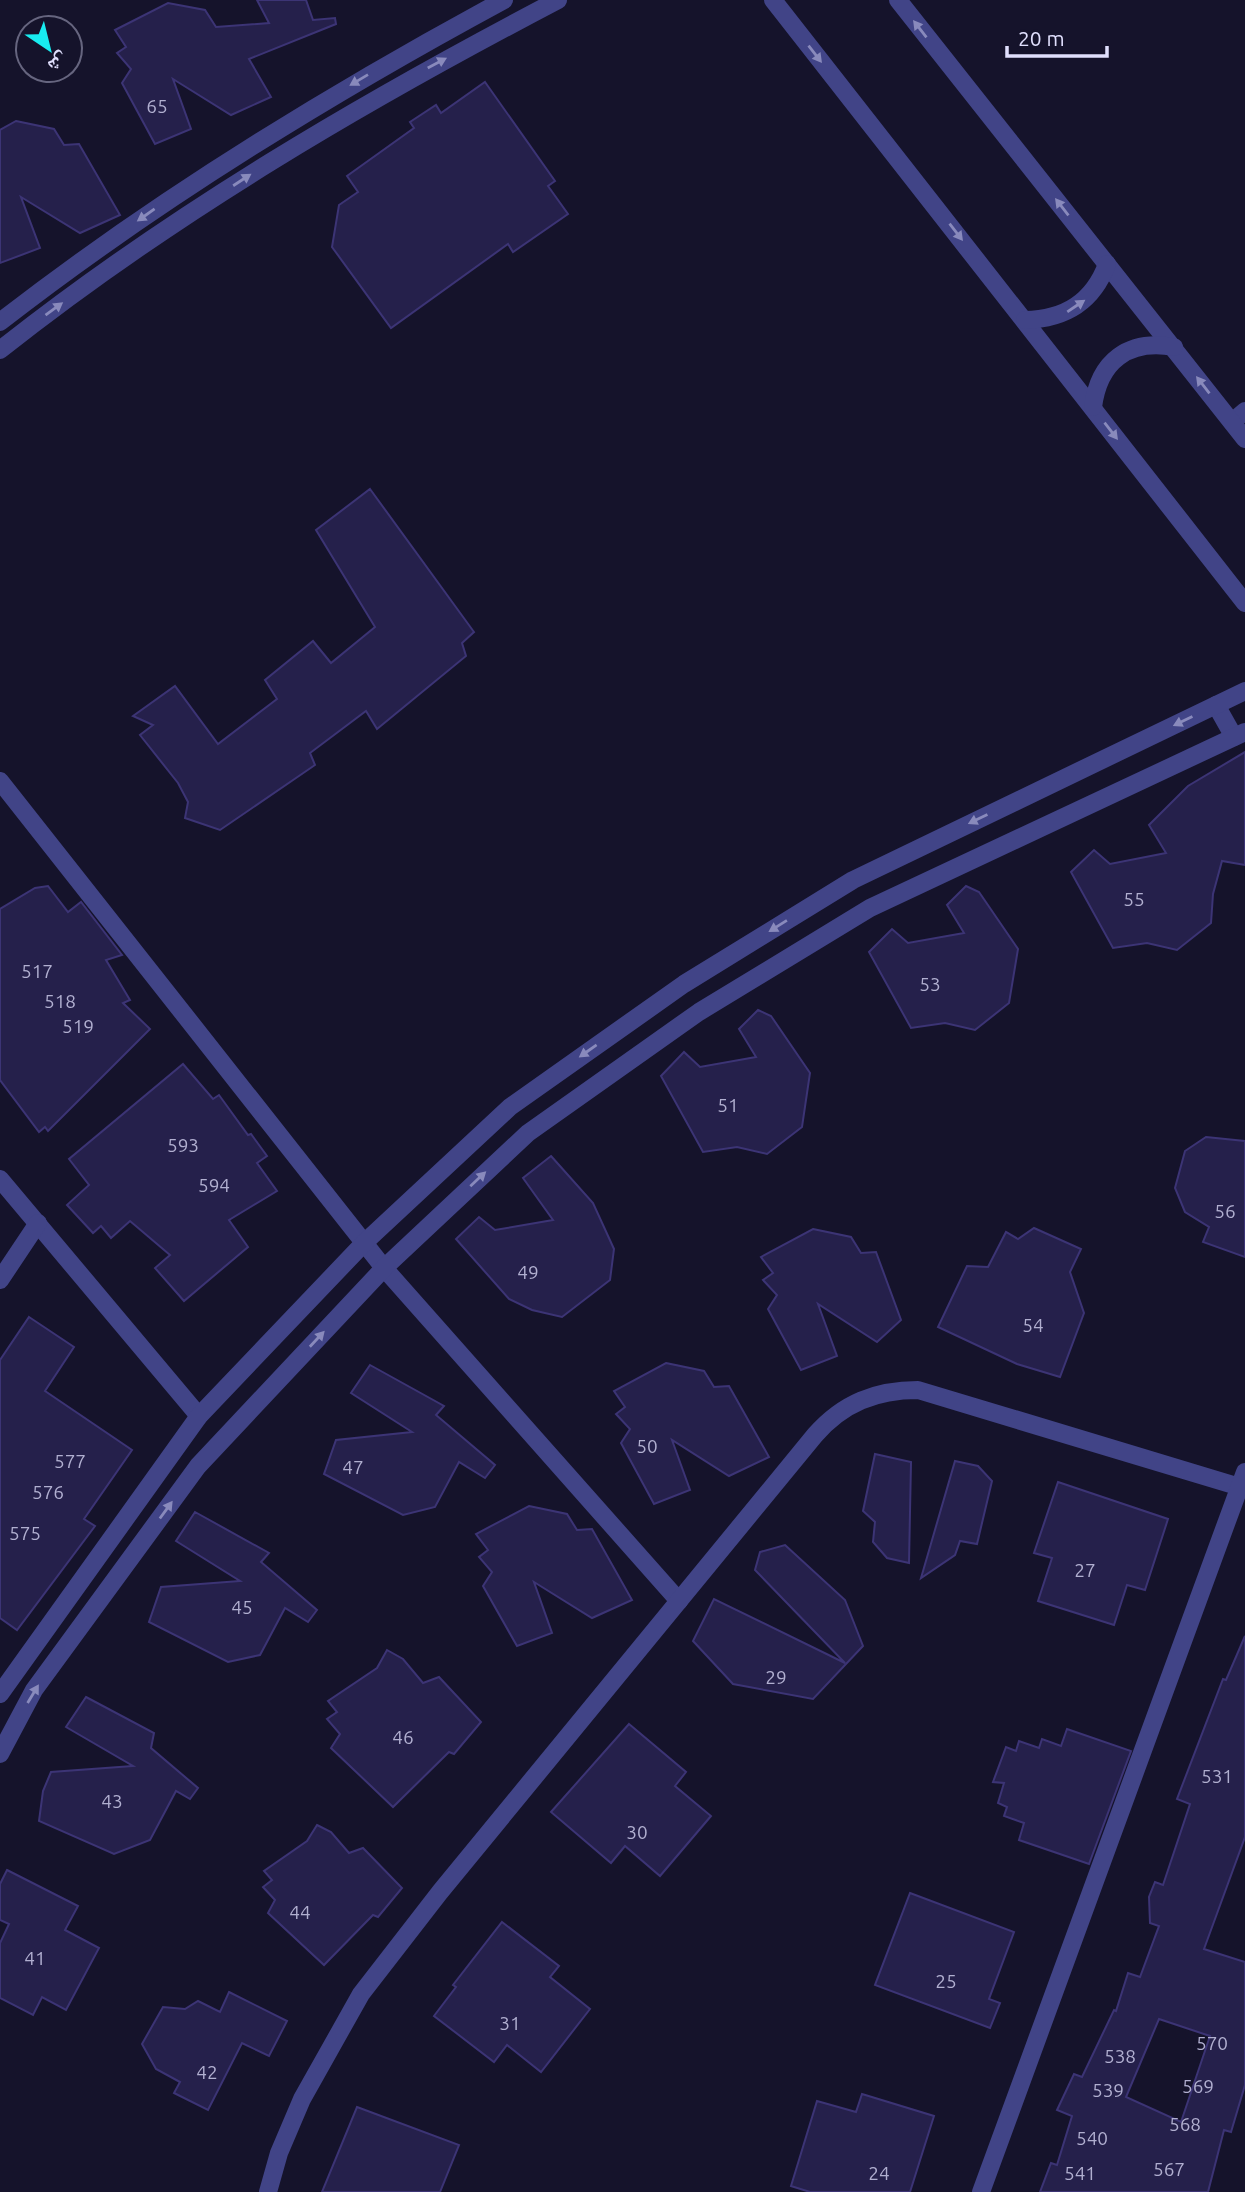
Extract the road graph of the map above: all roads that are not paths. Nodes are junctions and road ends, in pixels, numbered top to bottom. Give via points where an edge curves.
1 (505, 0) edge
2 (558, 0) edge
3 (773, 0) edge
4 (898, 0) edge
5 (1107, 264) junction
6 (1025, 320) junction
7 (0, 322) edge
8 (1174, 347) junction
9 (0, 350) edge
10 (1093, 407) junction
11 (1238, 417) edge
12 (1245, 439) edge
13 (1245, 603) edge
14 (1245, 691) edge
15 (1216, 705) junction
16 (1239, 735) edge
17 (0, 781) edge
18 (0, 1179) edge
19 (37, 1223) junction
20 (364, 1243) junction
21 (384, 1268) junction
22 (0, 1280) edge
23 (200, 1416) junction
24 (1242, 1479) edge
25 (679, 1601) junction
26 (0, 1694) edge
27 (0, 1754) edge
28 (268, 2192) edge
29 (981, 2192) edge

1 -> 7 street via 366,75 210,171
9 -> 2 street via 161,232 293,147 428,68
3 -> 6 street
5 -> 4 street
6 -> 5 street via 1053,317 1078,306 1101,280
5 - 8 street
6 - 10 street
8 - 10 street via 1140,346 1125,352 1101,375
11 -> 8 street
10 -> 13 street
11 - 12 street
14 - 15 street
15 - 16 street
15 -> 20 street via 853,880 684,984 510,1107
21 -> 16 street via 528,1133 699,1012 870,908
17 - 20 street
18 - 19 street
19 - 22 street
19 - 23 street
20 - 21 street
20 - 23 street
21 - 25 street
27 -> 21 street via 34,1690 198,1466
23 - 26 street
24 - 25 street via 918,1390 877,1394 827,1422
24 - 29 street
25 - 28 street via 361,1994 302,2099

